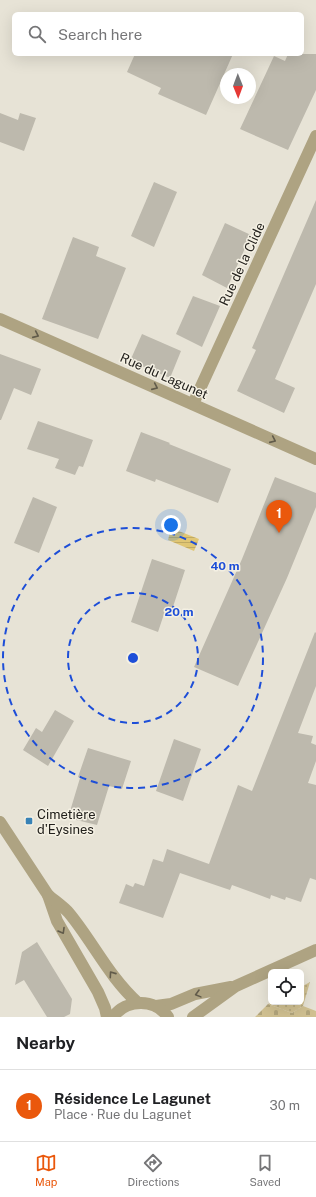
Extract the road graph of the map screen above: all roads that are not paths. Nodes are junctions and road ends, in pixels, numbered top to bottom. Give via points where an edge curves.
1 (316, 136) edge
2 (0, 319) edge
3 (193, 404) junction
4 (316, 459) edge
5 (0, 822) edge
6 (48, 895) junction
7 (316, 950) edge
8 (236, 986) junction
9 (138, 1003) junction
10 (156, 1006) junction
11 (107, 1017) edge
12 (113, 1017) edge
13 (168, 1017) edge
14 (193, 1017) edge

1 - 3 street, Rue de la Clide
2 -> 3 street, Rue du Lagunet
3 -> 4 street, Rue du Lagunet
5 - 6 street
9 -> 6 street via 116,979 69,913
6 -> 11 street via 57,921 98,992
7 - 8 street
8 -> 10 street via 195,994 171,1004
8 - 14 street
9 - 10 street
9 - 12 street via 126,1006
10 - 13 street

